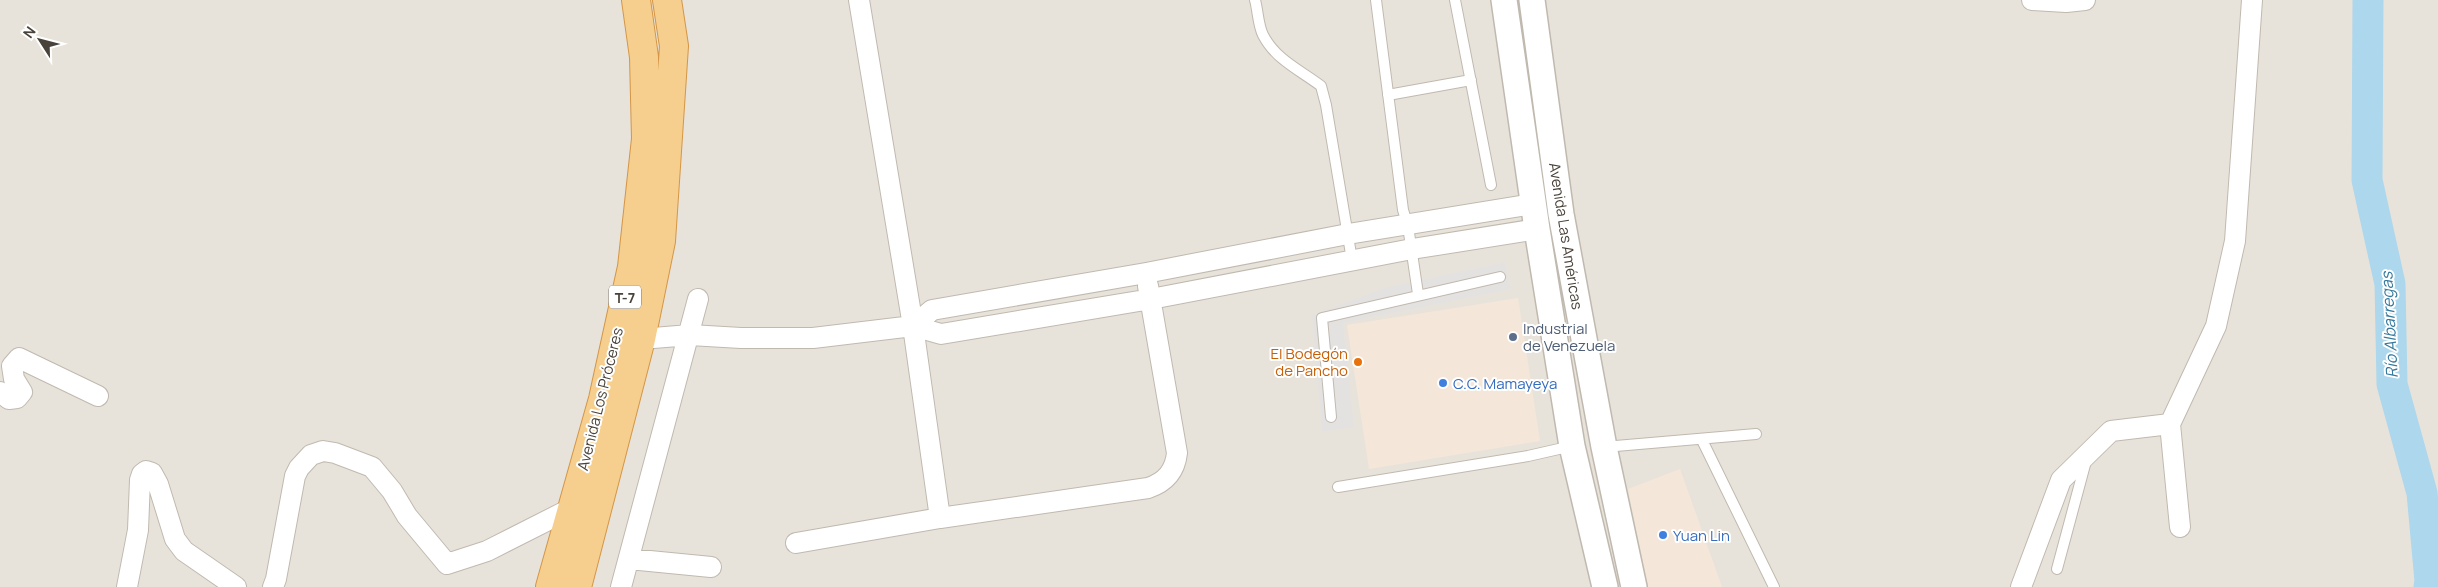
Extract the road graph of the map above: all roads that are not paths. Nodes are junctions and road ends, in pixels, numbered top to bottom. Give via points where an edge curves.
1 (636, 0) edge
2 (667, 0) edge
3 (859, 0) edge
4 (1255, 0) edge
5 (1376, 0) edge
6 (1455, 0) edge
7 (1504, 0) edge
8 (1532, 0) edge
9 (2032, 0) edge
10 (2085, 0) edge
11 (2252, 0) edge
12 (1471, 80) junction
13 (1388, 95) junction
14 (1491, 185) dead end
15 (1533, 204) junction
16 (1408, 226) junction
17 (1537, 229) junction
18 (1348, 234) junction
19 (1412, 249) junction
20 (1352, 260) junction
21 (1146, 273) junction
22 (1500, 277) dead end
23 (1418, 294) junction
24 (698, 299) dead end
25 (1151, 299) junction
26 (913, 326) junction
27 (690, 335) junction
28 (641, 339) junction
29 (0, 392) edge
30 (98, 396) dead end
31 (1331, 417) dead end
32 (2170, 424) junction
33 (1756, 434) dead end
34 (1702, 440) junction
35 (1572, 446) junction
36 (1604, 447) junction
37 (2088, 453) junction
38 (1338, 487) dead end
39 (572, 508) junction
40 (940, 518) junction
41 (2180, 527) dead end
42 (796, 543) dead end
43 (629, 559) junction
44 (711, 567) dead end
45 (2057, 569) dead end
46 (126, 587) edge
47 (236, 587) edge
48 (272, 587) edge
49 (550, 587) edge
50 (578, 587) edge
51 (621, 587) edge
52 (1605, 587) edge
53 (1634, 587) edge
54 (1774, 587) edge
55 (2021, 587) edge

1 - 39 highway, Avenida Los Próceres / T-7 via 644,57 646,139 632,267 603,398
2 - 28 highway, Avenida Los Próceres / T-7 via 674,46 661,242
3 - 26 street
4 - 18 lane via 1262,33 1274,52 1286,64 1321,86
5 - 13 lane
6 - 12 lane
7 - 15 street, Avenida Las Américas
8 - 36 street, Avenida Las Américas via 1561,214
9 - 10 street
11 - 32 street via 2235,240 2216,326
12 - 13 lane
12 - 14 lane
13 - 16 lane via 1403,210
15 - 16 street
15 - 17 street, Avenida Las Américas
16 - 18 street
16 - 19 lane
17 - 19 street
17 - 35 street, Avenida Las Américas
18 - 20 lane
18 - 21 street
19 - 20 street
19 - 23 lane
20 - 25 street
21 - 25 street
21 - 26 street via 932,310
22 - 23 lane
23 - 31 lane via 1322,318
24 - 27 street
25 - 26 street via 941,334
25 - 40 street via 1177,453 1176,463 1166,479 1148,488
26 - 27 street via 813,338
26 - 40 street
27 - 28 street
27 - 43 street
28 - 50 highway, Avenida Los Próceres / T-7
29 - 30 street via 9,399 17,398 22,392 14,379 12,366 19,358
32 - 37 street via 2111,431
32 - 41 street
33 - 34 lane
34 - 36 lane
34 - 54 lane
35 - 38 lane
35 - 52 street, Avenida Las Américas
36 - 53 street, Avenida Las Américas
37 - 45 lane
37 - 55 street via 2062,480
39 - 48 street via 487,551 447,564 372,467 330,451 316,453 304,461 292,484
39 - 49 highway, Avenida Los Próceres / T-7
40 - 42 street
43 - 44 street
43 - 51 street
46 - 47 street via 138,530 140,480 146,471 152,473 158,484 175,539 184,551

